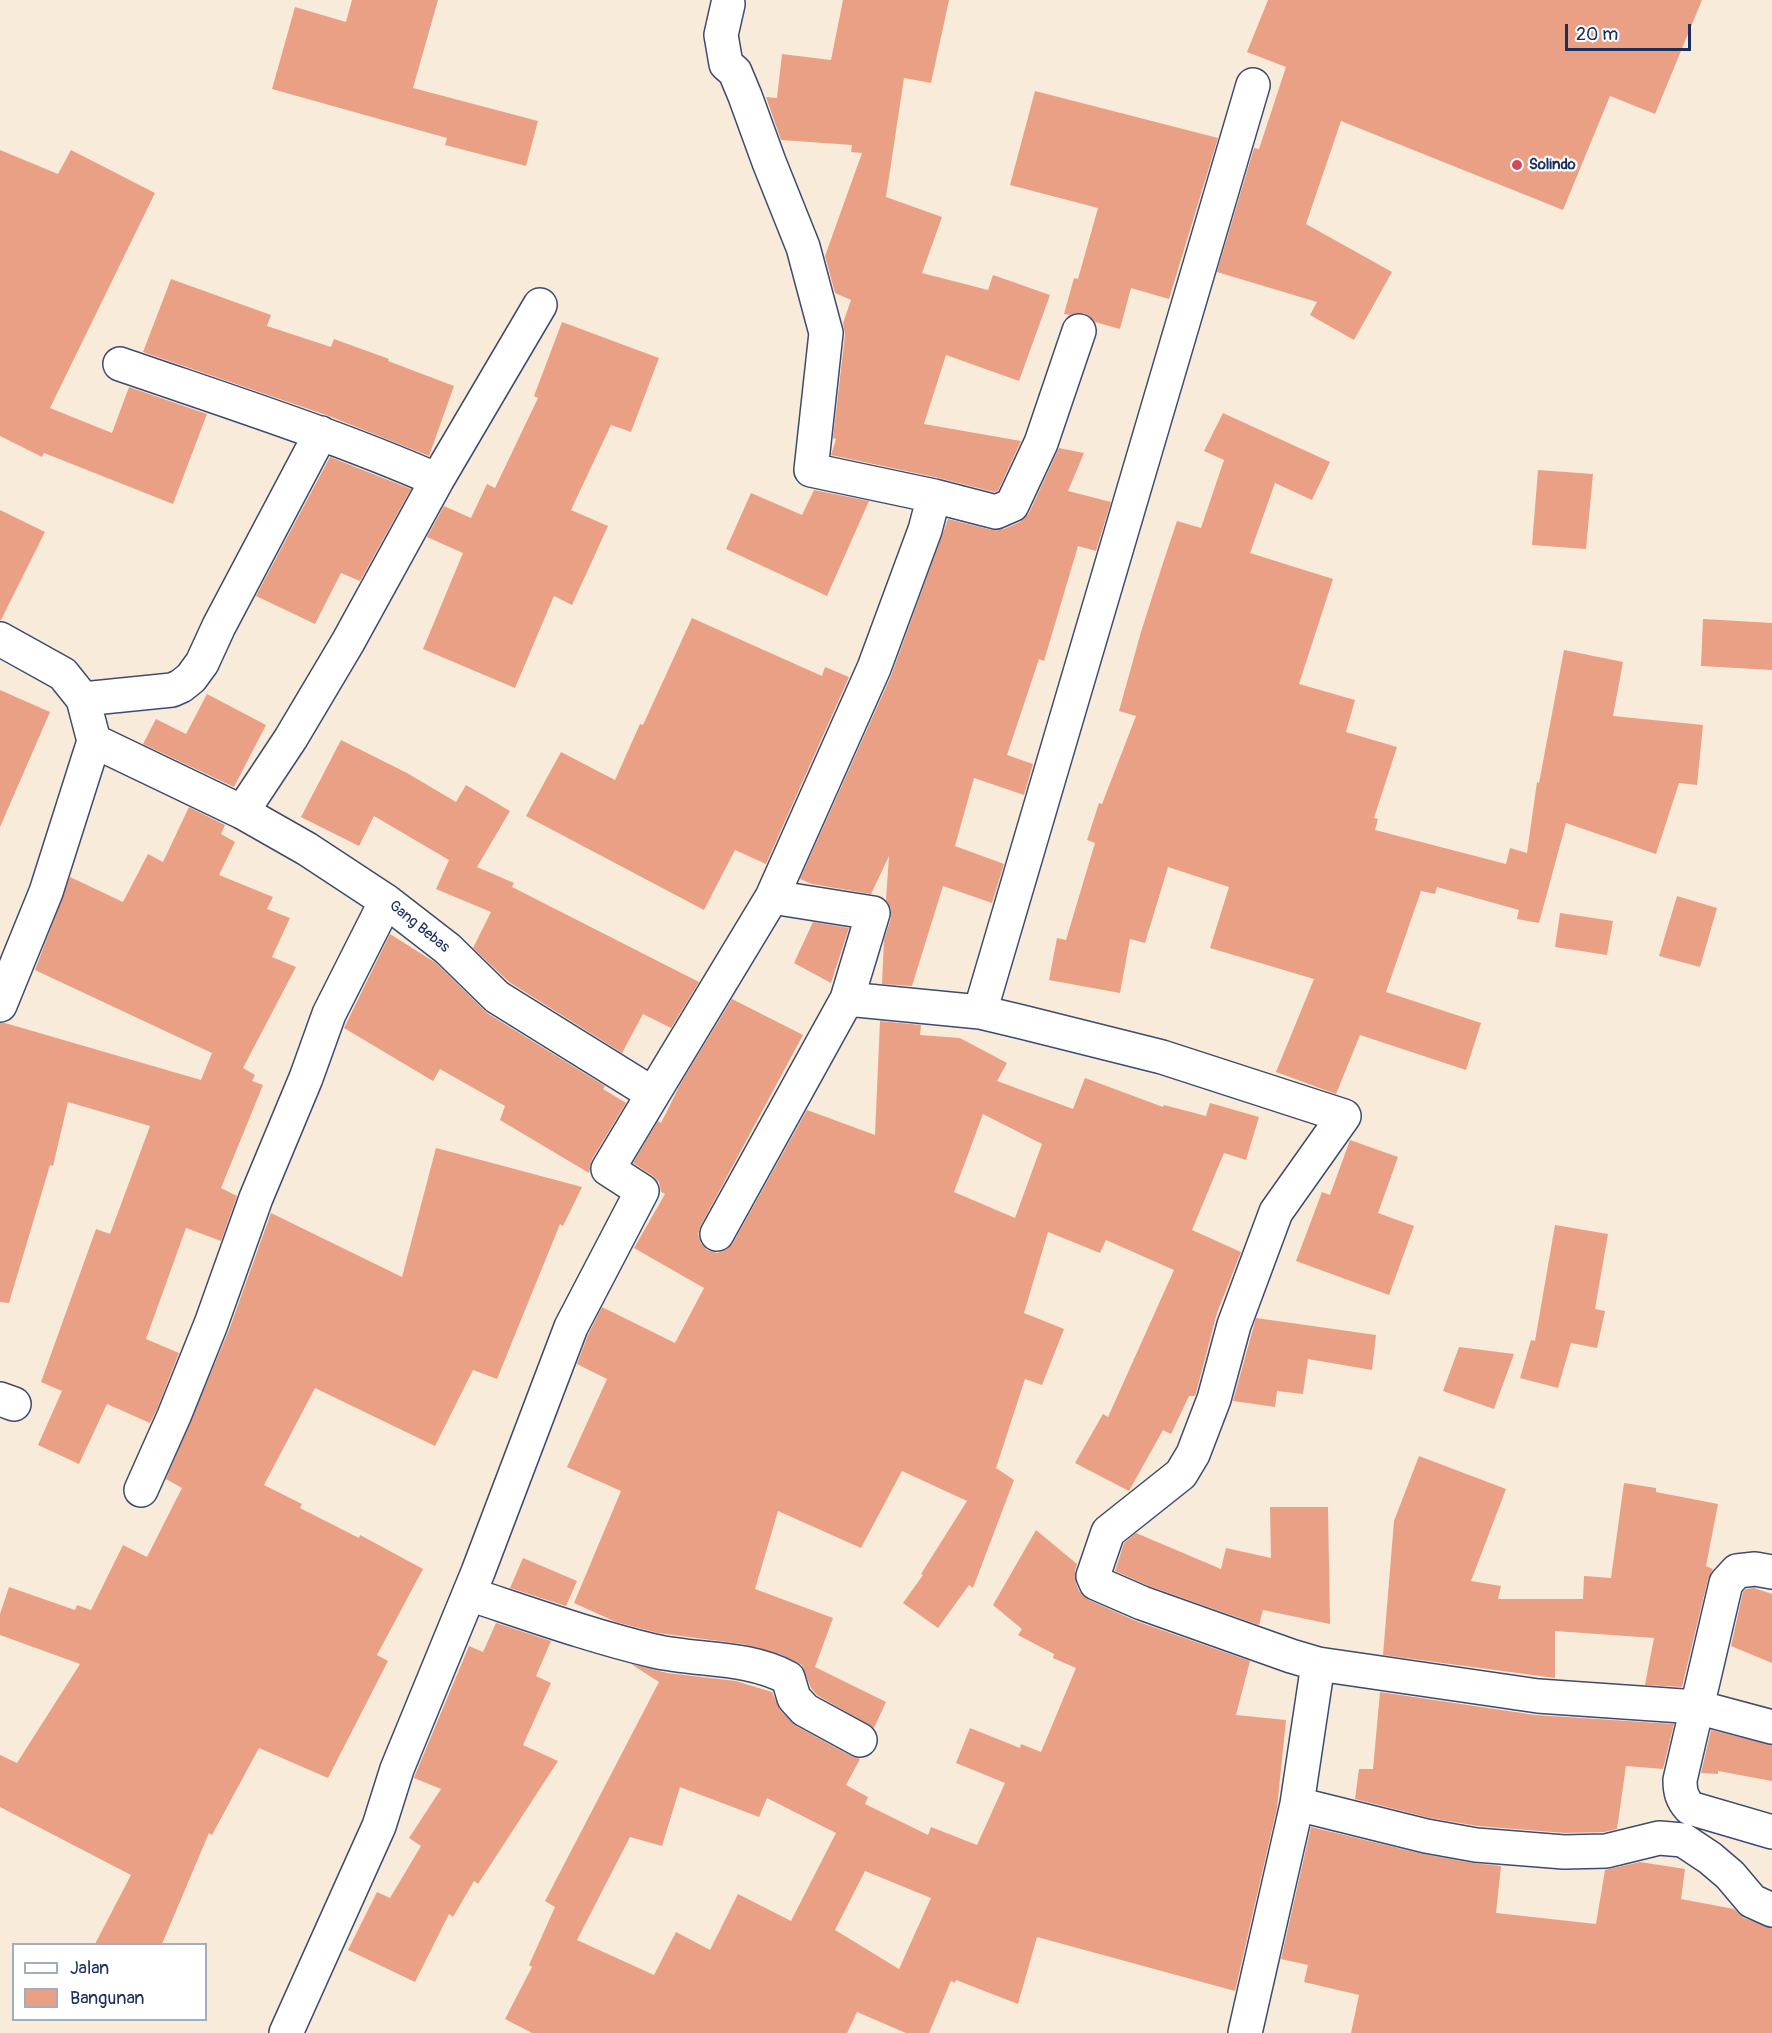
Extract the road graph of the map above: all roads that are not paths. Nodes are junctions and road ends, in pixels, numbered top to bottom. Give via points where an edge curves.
1 (728, 4) dead end
2 (1253, 85) dead end
3 (540, 305) dead end
4 (1079, 331) dead end
5 (120, 364) dead end
6 (321, 433) junction
7 (437, 480) junction
8 (934, 496) junction
9 (0, 639) edge
10 (83, 699) junction
11 (94, 741) junction
12 (242, 812) junction
13 (772, 897) junction
14 (386, 900) junction
15 (847, 999) junction
16 (0, 1005) edge
17 (980, 1012) junction
18 (653, 1094) junction
19 (717, 1234) dead end
20 (141, 1491) dead end
21 (1772, 1572) edge
22 (469, 1594) junction
23 (1318, 1664) junction
24 (1697, 1707) junction
25 (1772, 1727) edge
26 (860, 1740) dead end
27 (1297, 1804) junction
28 (1772, 1832) edge
29 (1772, 1910) edge
30 (286, 2033) edge
31 (1245, 2033) edge

1 - 8 street via 721,35 726,64 735,72 746,96 803,247 826,333 811,470
2 - 17 street
3 - 7 street
4 - 8 street via 1041,442 1012,506 996,512
5 - 6 street
6 - 7 street
6 - 10 street via 202,663 190,678 181,686 155,693
7 - 12 street via 348,642
8 - 13 street via 926,530 874,668
9 - 10 street via 63,674
10 - 11 street
11 - 12 street, Gang Bebas
11 - 16 street via 46,892
12 - 14 street, Gang Bebas
13 - 15 street via 873,913
13 - 18 street
14 - 18 street, Gang Bebas via 448,949 497,997
14 - 20 street via 329,1014 211,1324
15 - 17 street
15 - 19 street
17 - 23 street via 1162,1057 1344,1116 1276,1212 1234,1325 1214,1399 1193,1454 1181,1474 1108,1533 1093,1576 1096,1582 1142,1603
18 - 22 street via 608,1169 642,1191 570,1327
21 - 24 street via 1737,1571 1726,1583
22 - 26 street via 657,1652 724,1660 779,1673 788,1678 794,1698 805,1710
22 - 30 street via 397,1769 379,1826
23 - 24 street via 1538,1696
23 - 27 street
24 - 25 street
24 - 28 street via 1680,1780 1682,1800 1690,1808
27 - 29 street via 1476,1845 1606,1851 1659,1838 1683,1840 1730,1875 1752,1901
27 - 31 street

